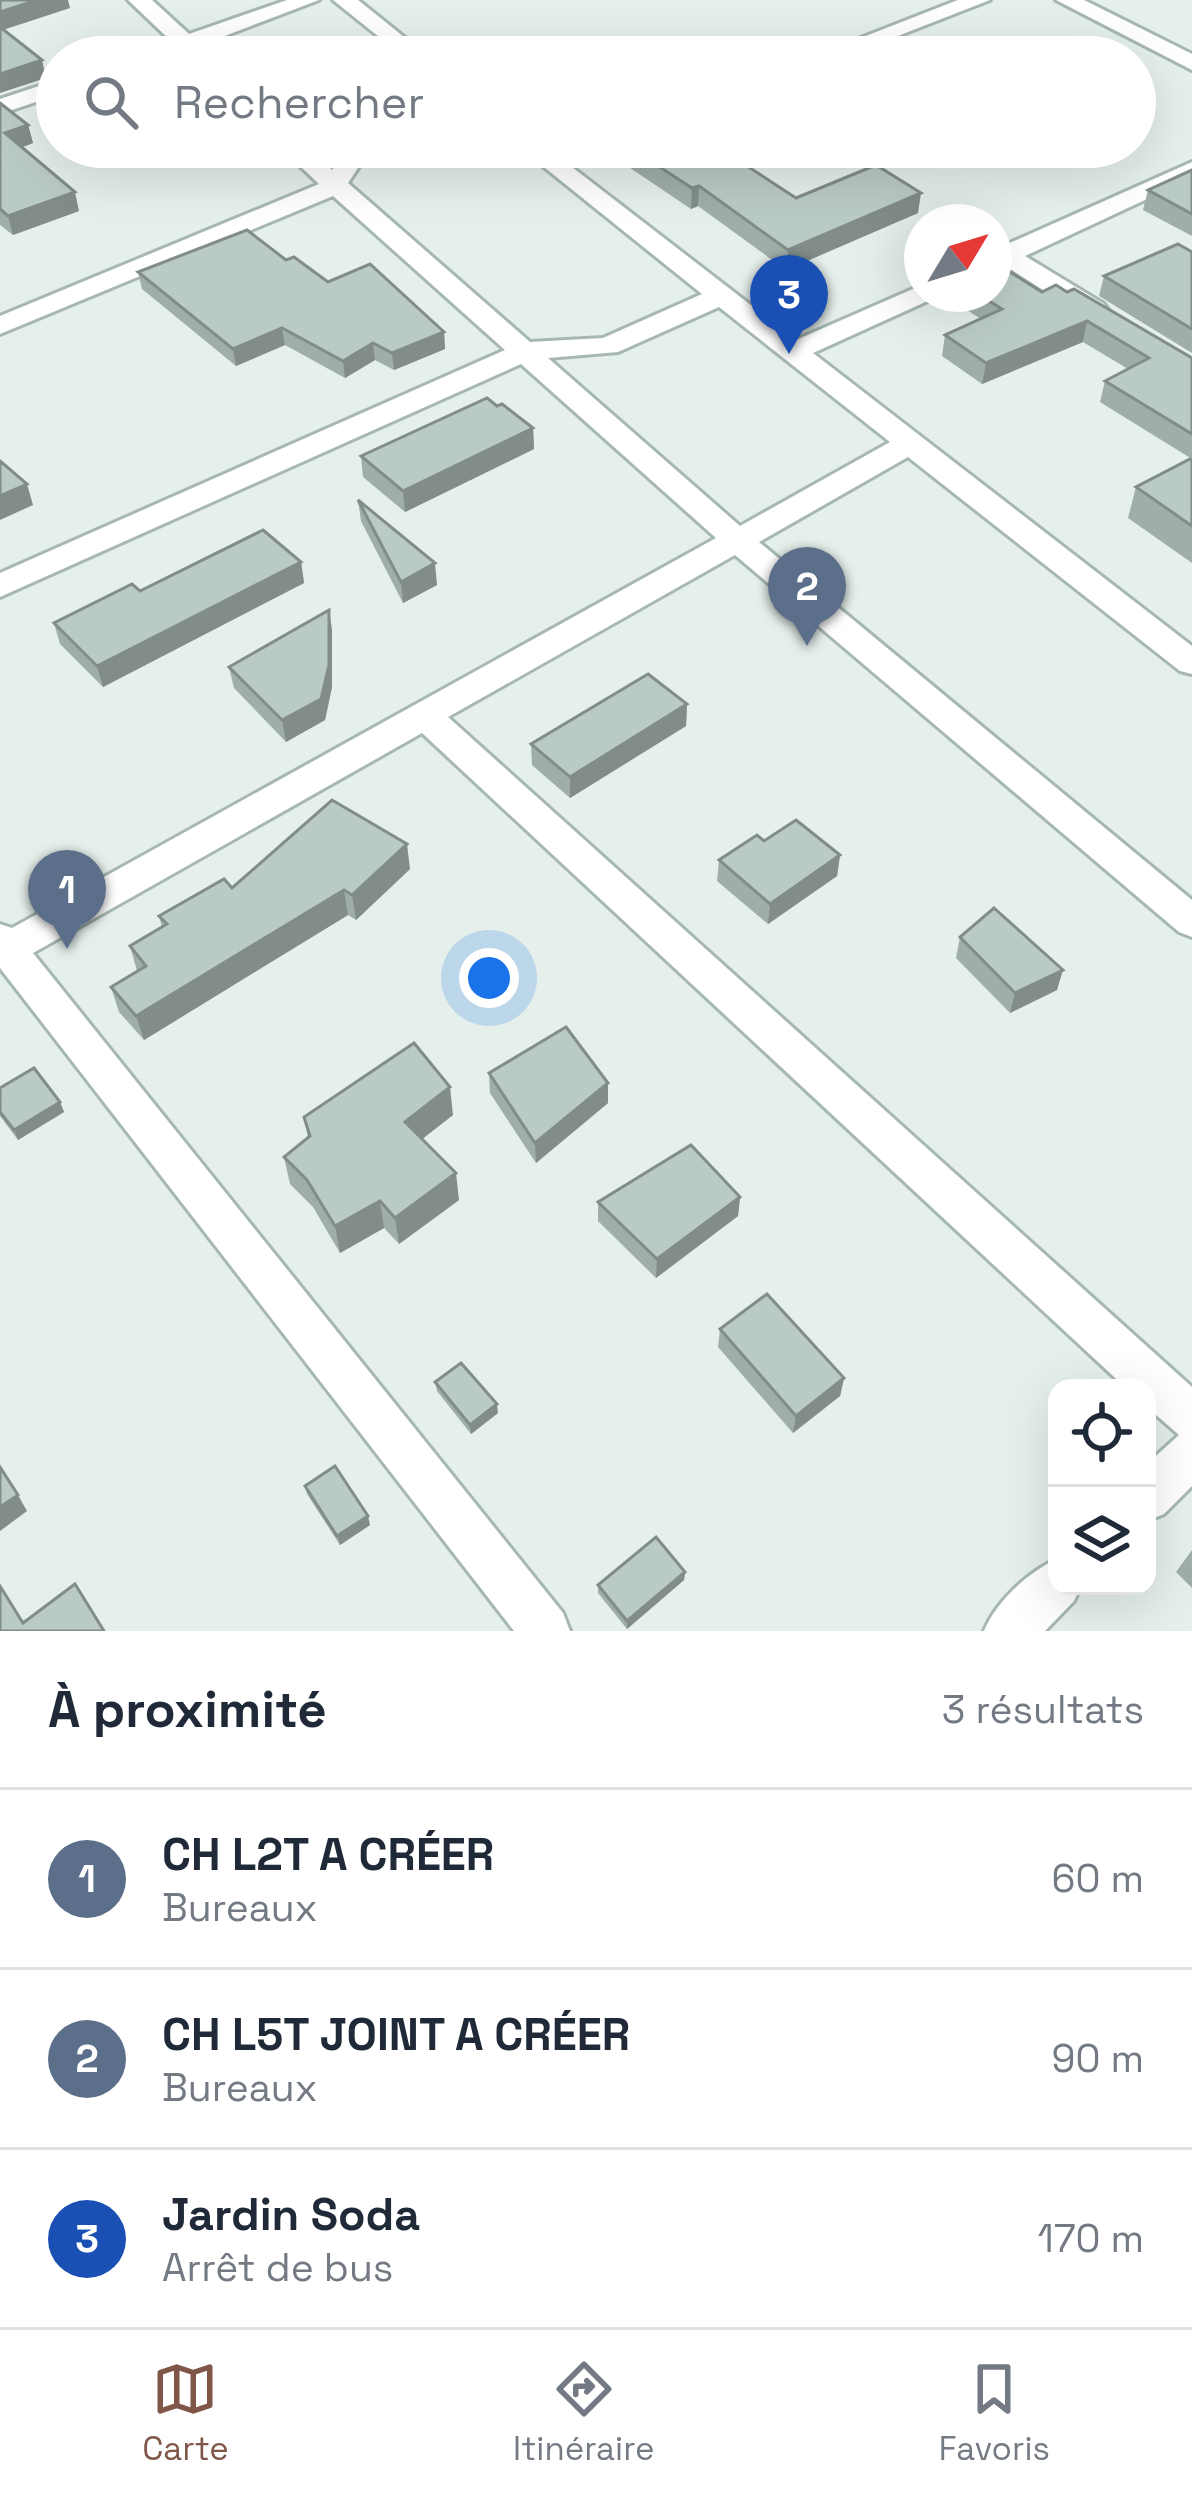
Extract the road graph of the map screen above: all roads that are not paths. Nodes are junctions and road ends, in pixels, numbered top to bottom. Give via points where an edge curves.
1 (139, 0) edge
2 (308, 0) edge
3 (344, 0) edge
4 (979, 0) edge
5 (1067, 0) edge
6 (178, 36) edge
7 (225, 36) edge
8 (391, 36) edge
9 (880, 36) edge
10 (1138, 36) edge
11 (1156, 45) edge
12 (1192, 63) edge
13 (36, 94) edge
14 (0, 106) edge
15 (313, 168) edge
16 (346, 168) edge
17 (558, 168) edge
18 (1192, 169) edge
19 (333, 188) junction
20 (1012, 251) edge
21 (1012, 264) edge
22 (723, 296) junction
23 (904, 301) edge
24 (1119, 325) edge
25 (0, 326) edge
26 (526, 351) junction
27 (794, 352) junction
28 (911, 443) junction
29 (735, 538) junction
30 (0, 586) edge
31 (1192, 663) edge
32 (424, 716) junction
33 (1192, 922) edge
34 (3, 947) edge
35 (1192, 1418) edge
36 (1192, 1453) edge
37 (1156, 1487) edge
38 (1048, 1594) edge
39 (545, 1631) edge
40 (1010, 1631) edge

1 - 6 street
2 - 7 street
3 - 8 street
4 - 9 street
5 - 10 street
11 - 12 street
13 - 14 street
15 - 19 street
16 - 19 street
17 - 22 street
18 - 20 street
19 - 25 street
19 - 26 street
21 - 24 street
22 - 26 street via 608,346
22 - 27 street
23 - 27 street
26 - 29 street
26 - 30 street
27 - 28 street
28 - 29 street
28 - 31 street
29 - 32 street
29 - 33 street
32 - 34 street
32 - 35 street
34 - 39 street
36 - 37 street
38 - 40 street

